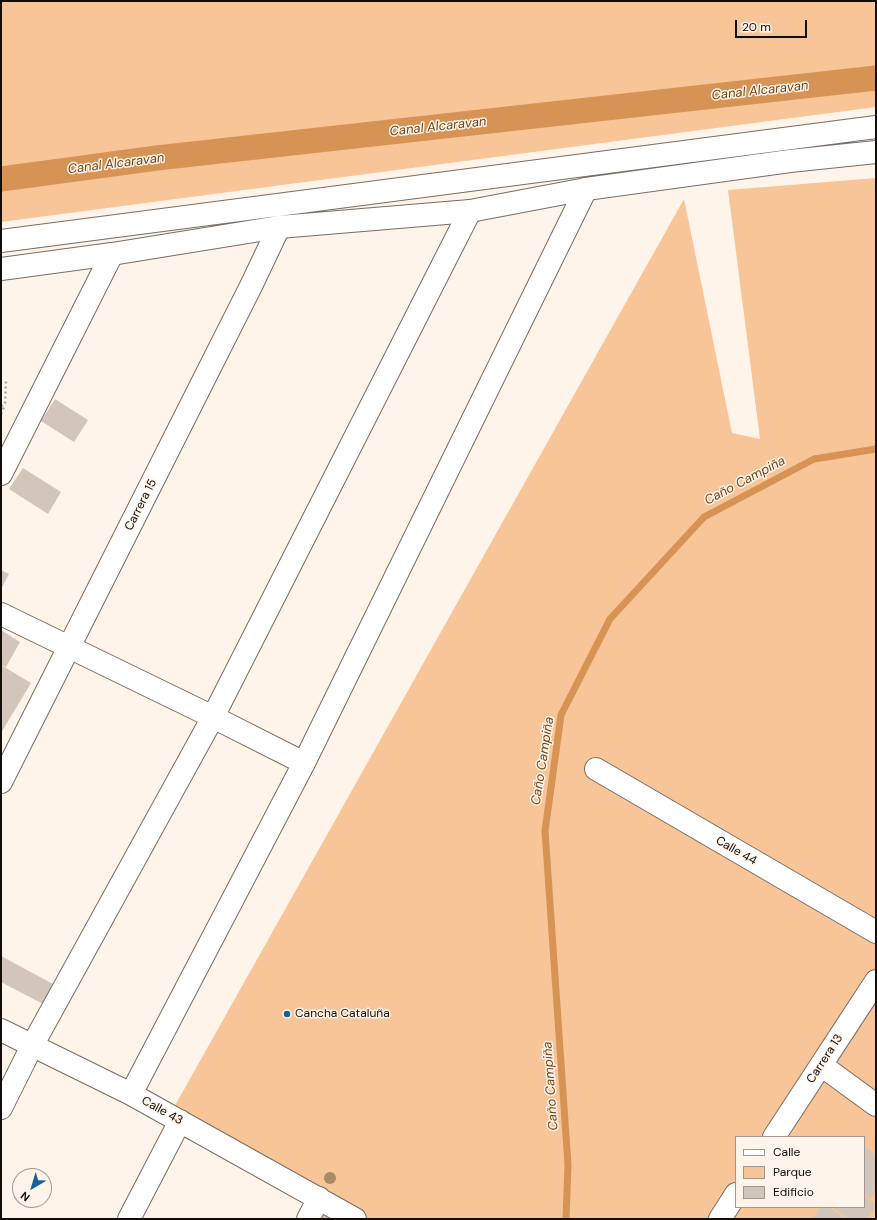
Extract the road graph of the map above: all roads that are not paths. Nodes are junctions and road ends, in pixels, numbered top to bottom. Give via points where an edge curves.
1 (876, 127) edge
2 (876, 152) edge
3 (586, 189) junction
4 (470, 211) junction
5 (279, 226) junction
6 (1, 241) edge
7 (112, 254) junction
8 (1, 269) edge
9 (1, 474) edge
10 (1, 614) edge
11 (69, 648) junction
12 (213, 716) junction
13 (7, 755) edge
14 (304, 763) junction
15 (596, 769) dead end
16 (1, 782) edge
17 (876, 932) edge
18 (876, 981) edge
19 (1, 1030) edge
20 (32, 1046) junction
21 (821, 1065) junction
22 (131, 1094) junction
23 (876, 1105) edge
24 (1, 1108) edge
25 (180, 1121) junction
26 (775, 1136) edge
27 (735, 1196) edge
28 (319, 1198) junction
29 (129, 1219) edge
30 (308, 1219) edge
31 (355, 1219) edge
32 (720, 1219) edge

1 - 6 street
2 - 3 street
3 - 4 street
3 - 14 street
4 - 5 street
4 - 12 street
5 - 7 street
5 - 11 street, Carrera 15
7 - 8 street
7 - 9 street
10 - 11 street
11 - 12 street
11 - 13 street, Carrera 15
12 - 14 street
12 - 20 street
13 - 16 street, Carrera 15
14 - 22 street
15 - 17 street, Calle 44
18 - 21 street, Carrera 13
19 - 20 street, Calle 43
20 - 22 street, Calle 43
20 - 24 street
21 - 23 street
21 - 26 street, Carrera 13
22 - 25 street, Calle 43
25 - 28 street, Calle 43
25 - 29 street
27 - 32 street
28 - 30 street
28 - 31 street, Calle 43

